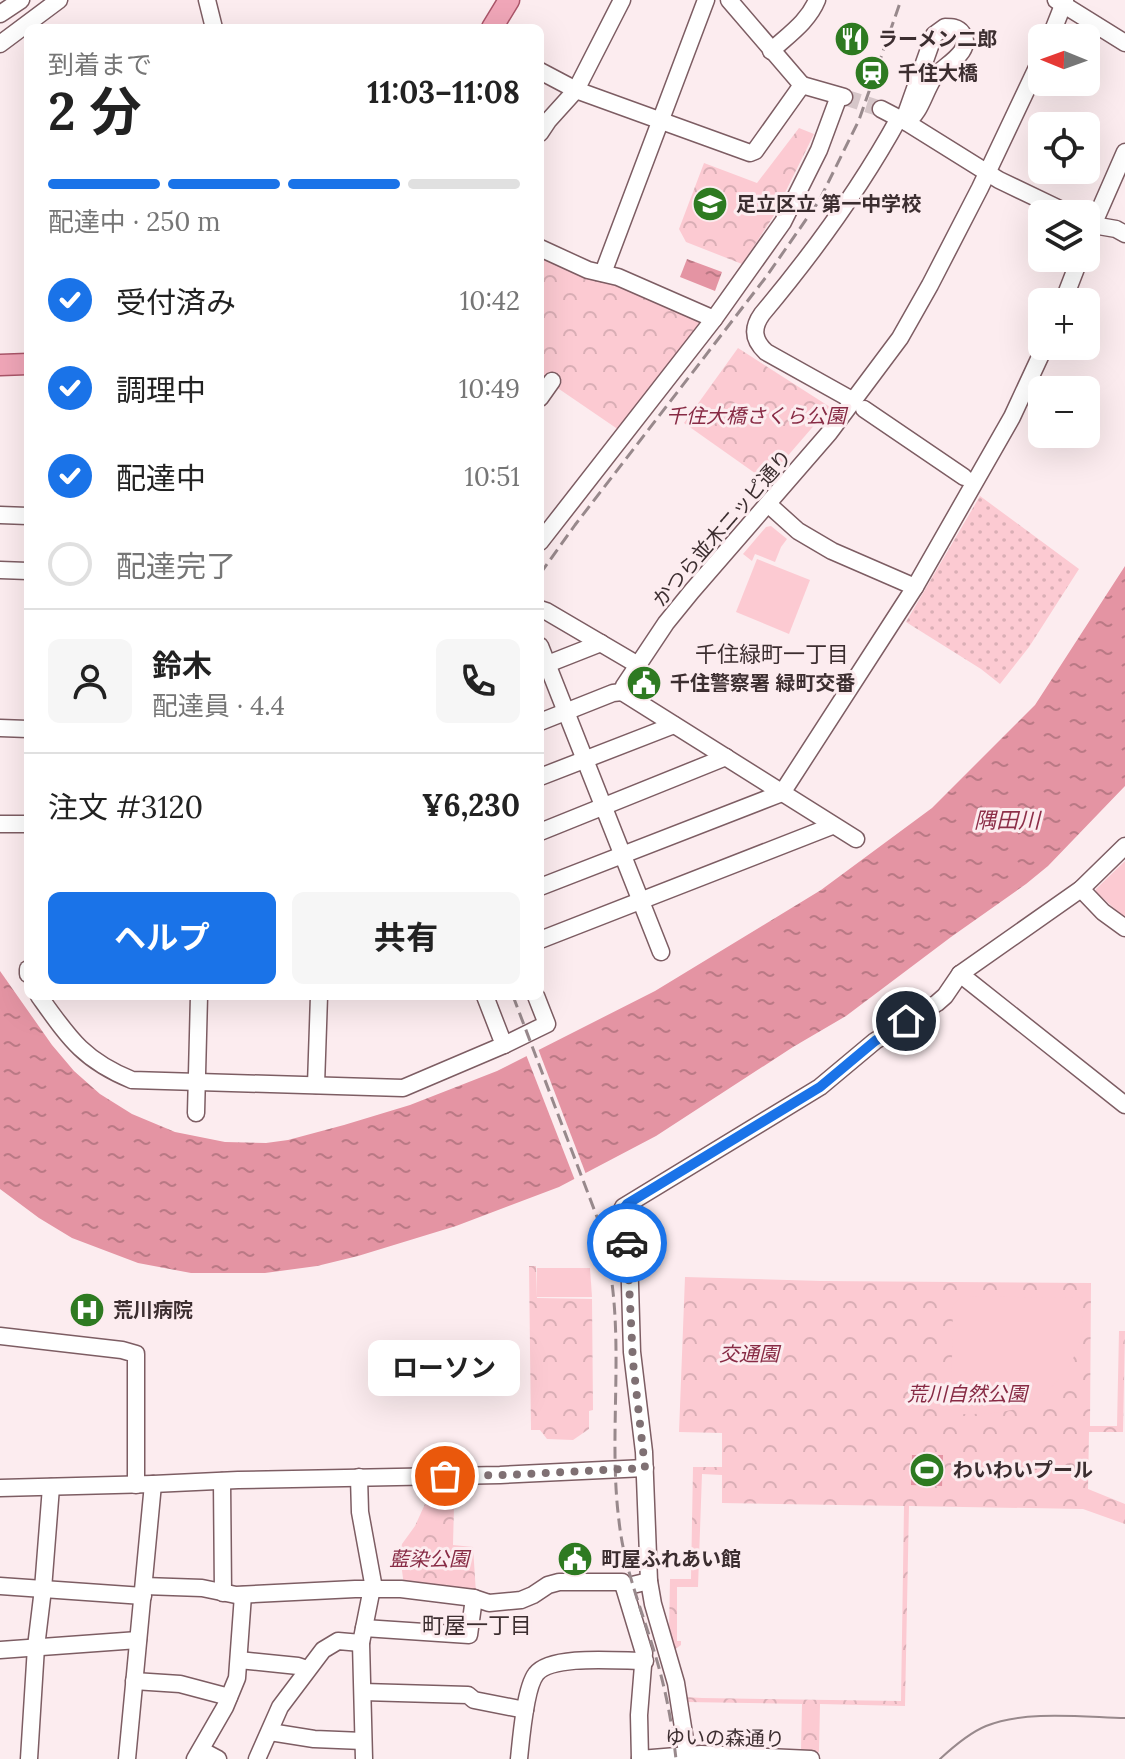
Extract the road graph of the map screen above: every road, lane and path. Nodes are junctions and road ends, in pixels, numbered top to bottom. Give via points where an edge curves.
1 (21, 0) edge
2 (59, 0) edge
3 (207, 0) edge
4 (509, 0) edge
5 (622, 0) edge
6 (706, 0) edge
7 (729, 0) edge
8 (817, 0) edge
9 (1061, 2) edge
10 (0, 14) edge
11 (27, 24) edge
12 (213, 24) edge
13 (494, 24) edge
14 (1054, 24) edge
15 (24, 26) edge
16 (1125, 43) edge
17 (0, 44) edge
18 (771, 51) junction
19 (544, 73) edge
20 (802, 85) junction
21 (1028, 87) edge
22 (576, 90) junction
23 (881, 109) tunnel mouth
24 (903, 120) junction
25 (661, 121) junction
26 (544, 127) edge
27 (1125, 152) edge
28 (987, 173) junction
29 (1040, 200) edge
30 (1100, 203) edge
31 (1100, 225) edge
32 (1125, 234) edge
33 (544, 250) edge
34 (603, 273) junction
35 (714, 319) junction
36 (1038, 360) edge
37 (24, 364) edge
38 (0, 365) edge
39 (552, 381) dead end
40 (544, 392) edge
41 (858, 405) junction
42 (964, 477) dead end
43 (768, 504) junction
44 (0, 515) edge
45 (24, 516) edge
46 (545, 523) edge
47 (0, 570) edge
48 (24, 571) edge
49 (915, 587) junction
50 (544, 610) edge
51 (601, 643) junction
52 (638, 665) junction
53 (544, 666) edge
54 (622, 692) junction
55 (566, 711) junction
56 (544, 720) edge
57 (674, 725) junction
58 (0, 728) edge
59 (24, 729) edge
60 (726, 757) junction
61 (586, 759) junction
62 (544, 775) edge
63 (782, 793) junction
64 (604, 806) junction
65 (0, 824) edge
66 (24, 824) edge
67 (832, 826) junction
68 (544, 830) edge
69 (856, 839) dead end
70 (1125, 846) edge
71 (623, 855) junction
72 (544, 885) edge
73 (1081, 889) junction
74 (641, 901) junction
75 (1125, 928) edge
76 (544, 938) edge
77 (661, 952) dead end
78 (960, 974) junction
79 (42, 1000) edge
80 (199, 1000) edge
81 (319, 1000) edge
82 (487, 1000) edge
83 (538, 1000) edge
84 (504, 1045) junction
85 (197, 1083) junction
86 (316, 1085) junction
87 (1122, 1096) edge
88 (196, 1113) dead end
89 (0, 1336) edge
90 (645, 1468) junction
91 (359, 1477) junction
92 (222, 1481) junction
93 (144, 1485) junction
94 (51, 1487) junction
95 (0, 1488) edge
96 (649, 1581) junction
97 (0, 1586) edge
98 (624, 1587) junction
99 (373, 1588) junction
100 (43, 1589) junction
101 (143, 1591) junction
102 (223, 1593) junction
103 (243, 1595) junction
104 (474, 1598) junction
105 (362, 1635) junction
106 (138, 1640) junction
107 (36, 1647) junction
108 (0, 1650) edge
109 (239, 1660) junction
110 (645, 1661) junction
111 (307, 1669) junction
112 (134, 1681) junction
113 (363, 1692) junction
114 (229, 1697) junction
115 (525, 1710) junction
116 (270, 1732) junction
117 (363, 1741) junction
118 (198, 1754) edge
119 (688, 1757) edge
120 (29, 1759) edge
121 (127, 1759) edge
122 (218, 1759) edge
123 (257, 1759) edge
124 (364, 1759) edge
125 (519, 1759) edge
126 (640, 1759) edge
127 (793, 1759) edge
128 (811, 1759) edge

1 - 10 street
2 - 11 street
3 - 12 street
4 - 13 main road
5 - 22 street
6 - 25 street
7 - 18 street
8 - 18 street via 806,20
9 - 14 street
9 - 16 street
15 - 17 street
18 - 20 street
19 - 22 street
20 - 25 street via 750,153
20 - 35 street via 842,97 783,222
21 - 28 street, かつら並木ニッピ通り
22 - 25 street
22 - 26 street
23 - 24 street
24 - 24 street via 934,35 955,27 962,33 962,52 937,74 913,118
24 - 28 street
24 - 41 street via 754,330 766,352
25 - 34 street
27 - 30 street
28 - 29 street
28 - 41 street, かつら並木ニッピ通り via 930,285
31 - 32 street
33 - 34 street
34 - 35 street
35 - 46 street
36 - 49 street
37 - 38 main road
39 - 40 street
41 - 42 street
41 - 43 street, かつら並木ニッピ通り
43 - 49 street via 798,531 832,551
43 - 52 street, かつら並木ニッピ通り via 666,623
44 - 45 street
47 - 48 street
49 - 63 street
50 - 51 street
51 - 52 street
51 - 53 street
52 - 54 street, かつら並木ニッピ通り
53 - 55 street
54 - 55 street
54 - 57 street
55 - 56 street
55 - 61 street
57 - 60 street
57 - 61 street
58 - 59 street
60 - 63 street
60 - 64 street
61 - 62 street
61 - 64 street
63 - 67 street
63 - 71 street
64 - 68 street
64 - 71 street
65 - 66 street
67 - 69 street
67 - 74 street
70 - 73 street
71 - 72 street
71 - 74 street
73 - 75 street
73 - 78 street
74 - 76 street
74 - 77 street
78 - 87 street
78 - 90 street via 937,1003 875,1041 820,1087 623,1207
79 - 85 street via 79,1048 110,1071 132,1080
80 - 85 street
81 - 86 street
82 - 84 street
83 - 84 street via 547,1024
84 - 86 street via 403,1088
85 - 86 street
85 - 88 street
89 - 93 street via 136,1354
90 - 91 street
90 - 96 street
91 - 92 street
91 - 99 street
92 - 93 street
92 - 102 street
93 - 94 street
93 - 101 street
94 - 95 street
94 - 100 street
96 - 98 street
96 - 119 street via 676,1683
97 - 100 street
98 - 104 street via 622,1582 559,1582 521,1600 489,1603
98 - 110 street
99 - 103 street
99 - 104 street
99 - 105 street
100 - 101 street
100 - 107 street
101 - 102 street via 202,1588
101 - 106 street
102 - 103 street
103 - 109 street
104 - 105 street via 469,1635
105 - 111 street via 323,1650
105 - 113 street
106 - 107 street
106 - 112 street
107 - 108 street
107 - 120 street
109 - 111 street
109 - 114 street
110 - 115 street via 571,1659 539,1670
110 - 126 street
111 - 116 street via 280,1707
112 - 114 street via 180,1684
112 - 121 street
113 - 115 street via 468,1695
113 - 117 street
114 - 118 street
115 - 125 street
116 - 117 street
116 - 123 street
117 - 124 street
118 - 122 street
119 - 126 street, ゆいの森通り
119 - 127 street, ゆいの森通り
127 - 128 street, ゆいの森通り

